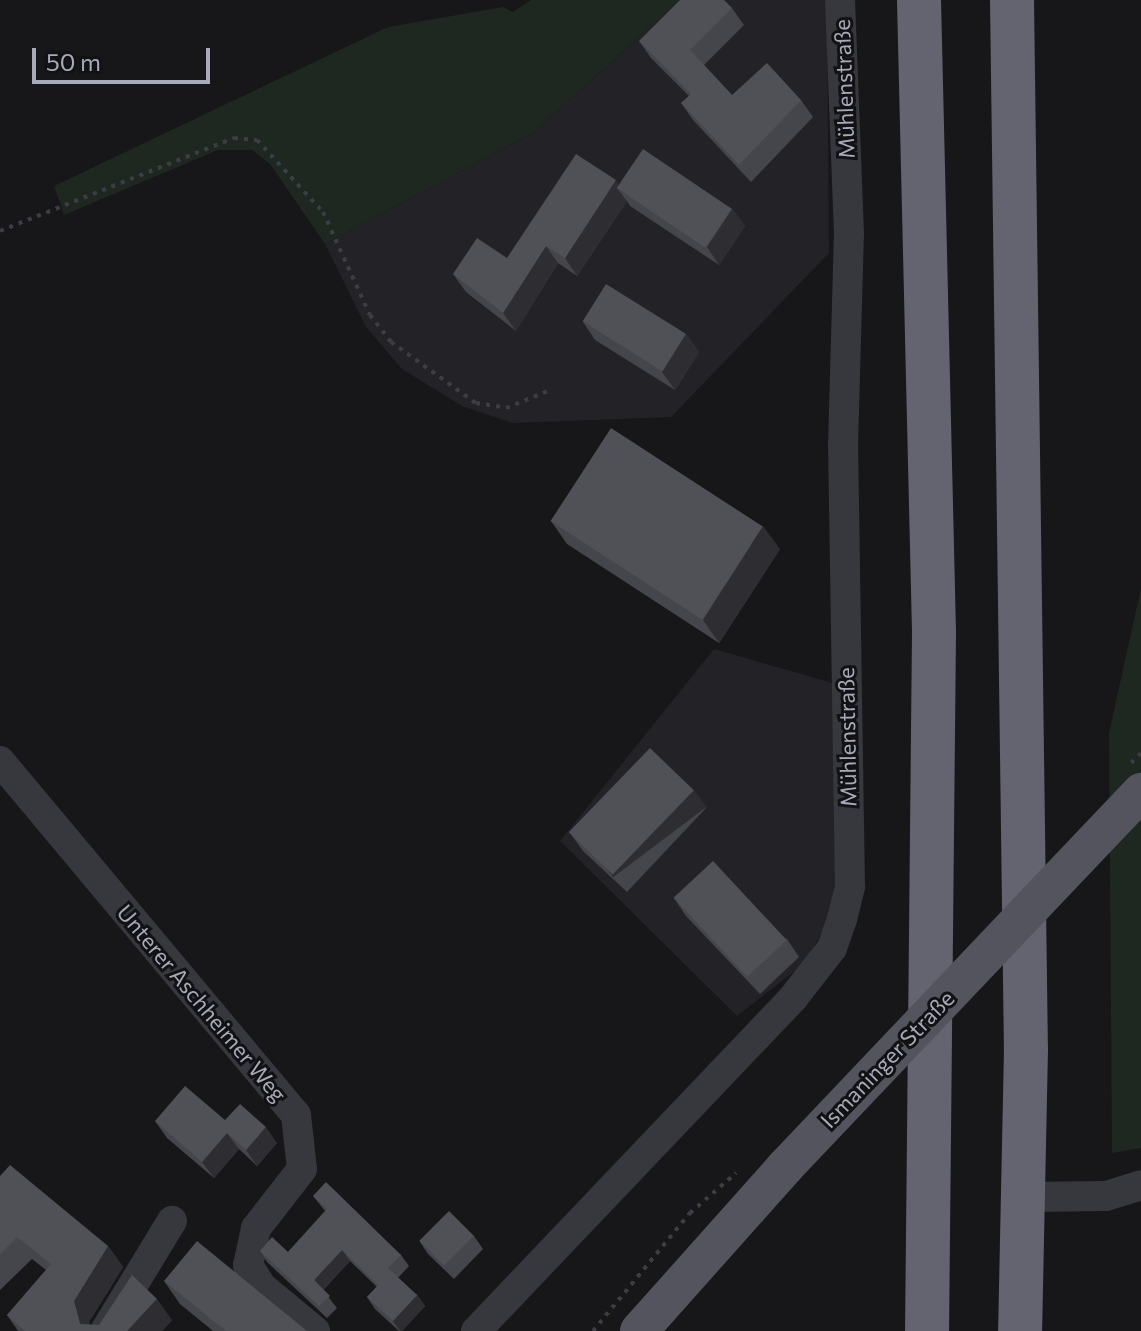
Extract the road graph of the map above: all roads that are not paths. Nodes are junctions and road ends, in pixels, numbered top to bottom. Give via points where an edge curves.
1 (840, 0) edge
2 (918, 11) edge
3 (1015, 12) edge
4 (0, 761) edge
5 (1141, 792) edge
6 (1141, 1185) edge
7 (1024, 1197) junction
8 (172, 1221) dead end
9 (105, 1331) edge
10 (315, 1331) edge
11 (476, 1331) edge
12 (639, 1331) edge
13 (927, 1331) edge
14 (1020, 1331) edge

1 - 11 street, Mühlenstraße via 849,234 843,446 850,886 842,919 832,948 793,998
2 - 13 highway via 934,632
3 - 7 highway
4 - 10 street, Unterer Aschheimer Weg via 296,1115 302,1169 256,1228 248,1265 262,1287
5 - 12 main road, Ismaninger Straße, bridge via 786,1166
6 - 7 street via 1106,1196
7 - 14 highway
8 - 9 street

